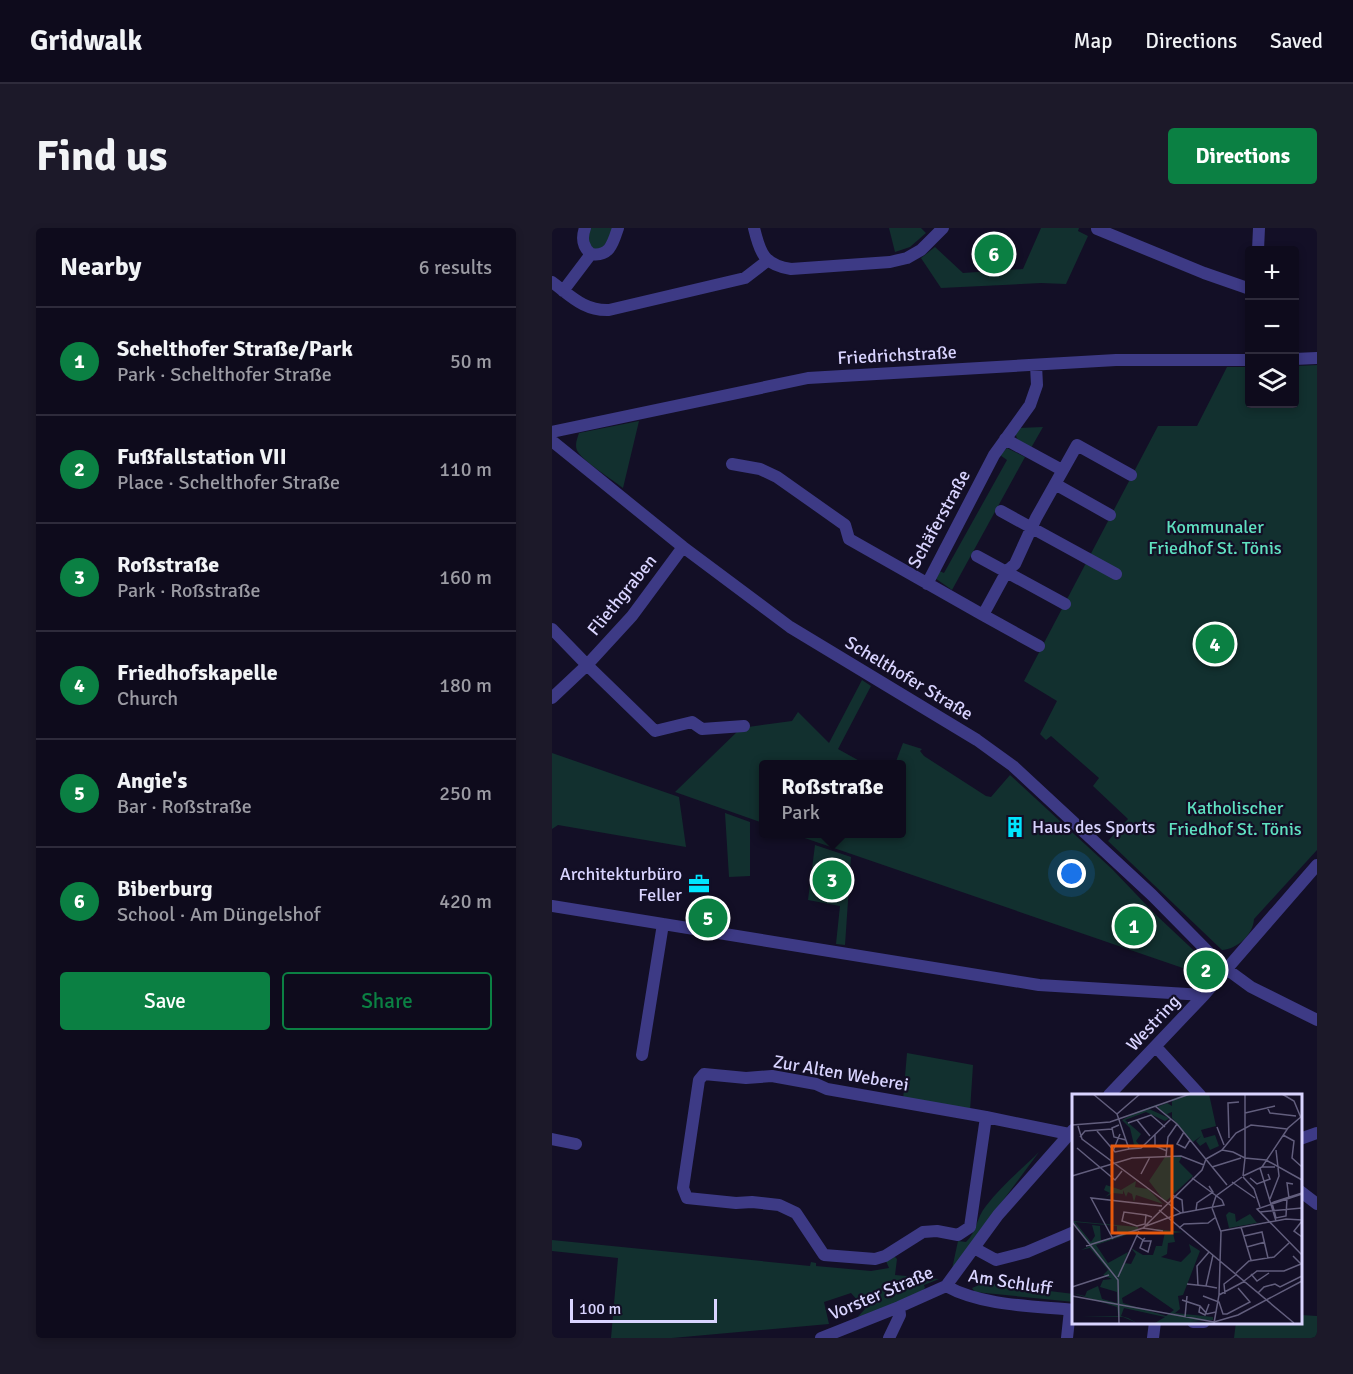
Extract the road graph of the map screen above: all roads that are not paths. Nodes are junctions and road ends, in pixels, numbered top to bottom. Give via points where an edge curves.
1 (585, 228) edge
2 (618, 228) edge
3 (754, 228) edge
4 (943, 228) edge
5 (1098, 228) edge
6 (1259, 228) edge
7 (1258, 246) edge
8 (591, 254) junction
9 (767, 261) junction
10 (552, 282) edge
11 (1245, 287) edge
12 (564, 291) junction
13 (1317, 358) edge
14 (1299, 359) edge
15 (1245, 360) edge
16 (1036, 365) junction
17 (552, 432) edge
18 (1005, 439) junction
19 (552, 441) edge
20 (732, 464) dead end
21 (1062, 470) junction
22 (1131, 475) dead end
23 (1055, 484) junction
24 (1001, 511) dead end
25 (1110, 514) dead end
26 (1033, 528) junction
27 (684, 547) junction
28 (978, 556) dead end
29 (1007, 572) junction
30 (1116, 574) dead end
31 (927, 584) junction
32 (1065, 604) dead end
33 (983, 615) junction
34 (552, 629) edge
35 (1039, 646) dead end
36 (587, 665) junction
37 (552, 698) edge
38 (744, 726) dead end
39 (1317, 865) edge
40 (552, 906) edge
41 (663, 924) junction
42 (1227, 969) junction
43 (1204, 995) junction
44 (1317, 1020) edge
45 (1156, 1047) junction
46 (642, 1055) dead end
47 (1110, 1094) edge
48 (1199, 1094) edge
49 (986, 1118) junction
50 (1072, 1132) edge
51 (1317, 1133) edge
52 (1302, 1138) edge
53 (552, 1139) edge
54 (576, 1144) dead end
55 (1302, 1193) edge
56 (1317, 1204) edge
57 (1072, 1233) edge
58 (974, 1248) junction
59 (946, 1286) junction
60 (899, 1307) junction
61 (1072, 1310) edge
62 (1155, 1323) edge
63 (821, 1338) edge
64 (889, 1338) edge
65 (1067, 1338) edge
66 (1153, 1338) edge

1 - 8 street via 582,241
2 - 8 street via 607,252
3 - 9 street
4 - 9 street via 921,250 890,262 791,269
5 - 11 street
6 - 7 street
8 - 12 street
9 - 12 street via 745,278 609,310 587,308
10 - 12 street
13 - 14 street
15 - 16 street, Friedrichstraße via 1116,360
16 - 17 street, Friedrichstraße via 808,378
16 - 18 street, Schäferstraße via 1037,385 1030,405
18 - 21 street
18 - 31 street, Schäferstraße
19 - 27 street, Schelthofer Straße
20 - 31 street, Schäferstraße via 777,477 845,525 849,538
21 - 22 street via 1077,445
21 - 23 street
23 - 25 street
23 - 26 street
24 - 26 street
26 - 29 street
26 - 30 street
27 - 36 street, Fliethgraben via 633,616
27 - 42 street, Schelthofer Straße via 789,627 978,740 1013,766
28 - 29 street
29 - 32 street
29 - 33 street
31 - 33 street
33 - 35 street
34 - 36 street, Fliethgraben
36 - 37 street, Fliethgraben
36 - 38 street, Fliethgraben via 655,731 692,722 702,729
39 - 42 street, Westring
40 - 41 street
41 - 43 street via 1039,985
41 - 46 street
42 - 43 street, Westring
42 - 44 street, Schelthofer Straße via 1251,987
43 - 45 street, Westring
45 - 47 street, Westring
45 - 48 street
49 - 49 street, Zur Alten Weberei via 970,1227 958,1235 923,1232 875,1259 824,1254 796,1213 779,1205 687,1198 683,1188 699,1080 704,1074 772,1076
49 - 50 street, Zur Alten Weberei
50 - 58 street
51 - 52 street
53 - 54 street
55 - 56 street
57 - 58 street via 996,1260
58 - 59 street, Vorster Straße
59 - 60 street, Vorster Straße
59 - 61 street, Am Schluff via 982,1299
60 - 63 street, Vorster Straße
60 - 64 street via 900,1315
61 - 65 street, Am Schluff
62 - 66 street

